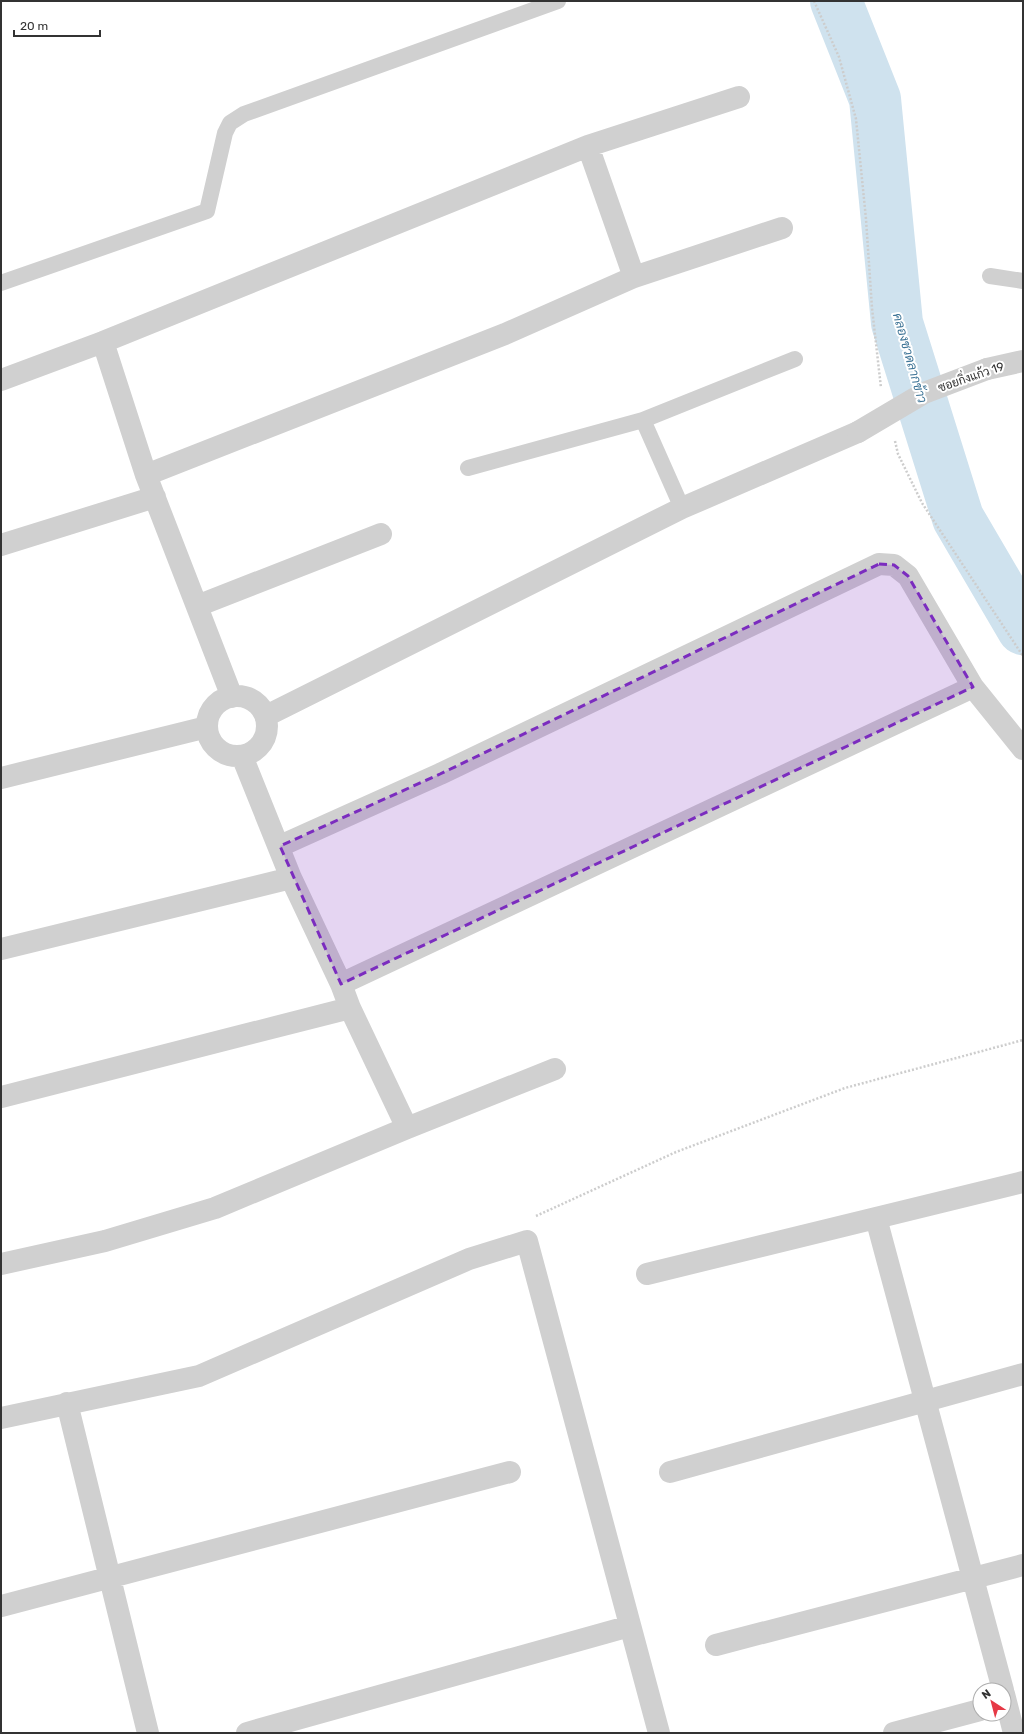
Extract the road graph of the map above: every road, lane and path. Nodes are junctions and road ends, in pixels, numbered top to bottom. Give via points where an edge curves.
1 (558, 1) edge
2 (814, 1) edge
3 (739, 97) dead end
4 (588, 146) junction
5 (782, 228) dead end
6 (990, 276) dead end
7 (634, 277) junction
8 (1023, 281) edge
9 (1, 283) edge
10 (102, 342) junction
11 (795, 359) dead end
12 (1023, 361) edge
13 (1, 380) edge
14 (882, 390) dead end
15 (643, 420) junction
16 (894, 439) dead end
17 (468, 468) dead end
18 (146, 475) junction
19 (154, 497) junction
20 (682, 508) junction
21 (381, 534) dead end
22 (1, 545) edge
23 (197, 606) junction
24 (1023, 656) edge
25 (973, 687) junction
26 (232, 696) junction
27 (266, 716) junction
28 (207, 727) junction
29 (1023, 749) edge
30 (242, 756) junction
31 (1, 778) edge
32 (280, 846) junction
33 (291, 878) junction
34 (1, 949) edge
35 (342, 984) junction
36 (350, 1008) junction
37 (555, 1068) dead end
38 (1, 1097) edge
39 (407, 1128) junction
40 (1023, 1182) edge
41 (876, 1218) junction
42 (1, 1264) edge
43 (647, 1274) dead end
44 (1023, 1374) edge
45 (926, 1401) junction
46 (67, 1403) junction
47 (1, 1418) edge
48 (510, 1472) dead end
49 (670, 1472) dead end
50 (1023, 1564) edge
51 (110, 1577) junction
52 (972, 1578) junction
53 (1, 1606) edge
54 (630, 1626) junction
55 (716, 1645) dead end
56 (1003, 1682) edge
57 (972, 1712) edge
58 (1012, 1721) edge
59 (148, 1733) edge
60 (247, 1733) edge
61 (658, 1733) edge
62 (894, 1733) edge
63 (1014, 1733) edge

1 - 9 lane via 244,114 230,123 225,133 207,211
2 - 14 path via 839,57 856,119 872,308
3 - 4 street
4 - 7 street
4 - 10 street
5 - 7 street
6 - 8 lane
7 - 18 street via 505,334
10 - 13 street
10 - 18 street
11 - 15 lane
12 - 20 street, ซอยกิ่งแก้ว 19, bridge via 987,369 924,393 858,432
15 - 17 lane
15 - 20 lane
16 - 24 path via 898,454 922,503
18 - 19 street
19 - 22 street
19 - 23 street
20 - 27 street, ซอยกิ่งแก้ว 19
21 - 23 street
23 - 26 street
25 - 29 street
25 - 32 street via 908,576 894,565 879,564 440,774
25 - 35 street
26 - 27 street via 252,700
26 - 28 street via 214,707 208,716
27 - 30 street via 266,737 261,746
28 - 30 street via 208,737 218,750 232,757
28 - 31 street
30 - 32 street
32 - 33 street
33 - 34 street
33 - 35 street
35 - 36 street
36 - 38 street
36 - 39 street
37 - 39 street
39 - 42 street via 215,1208 105,1241
40 - 41 street
41 - 43 street
41 - 45 street
44 - 45 street
45 - 49 street
45 - 52 street
46 - 47 street
46 - 51 street
46 - 54 street via 199,1376 469,1259 527,1241
48 - 51 street
50 - 52 street
51 - 53 street
51 - 59 street
52 - 55 street
52 - 56 street
54 - 60 street
54 - 61 street
57 - 62 street
58 - 63 street

